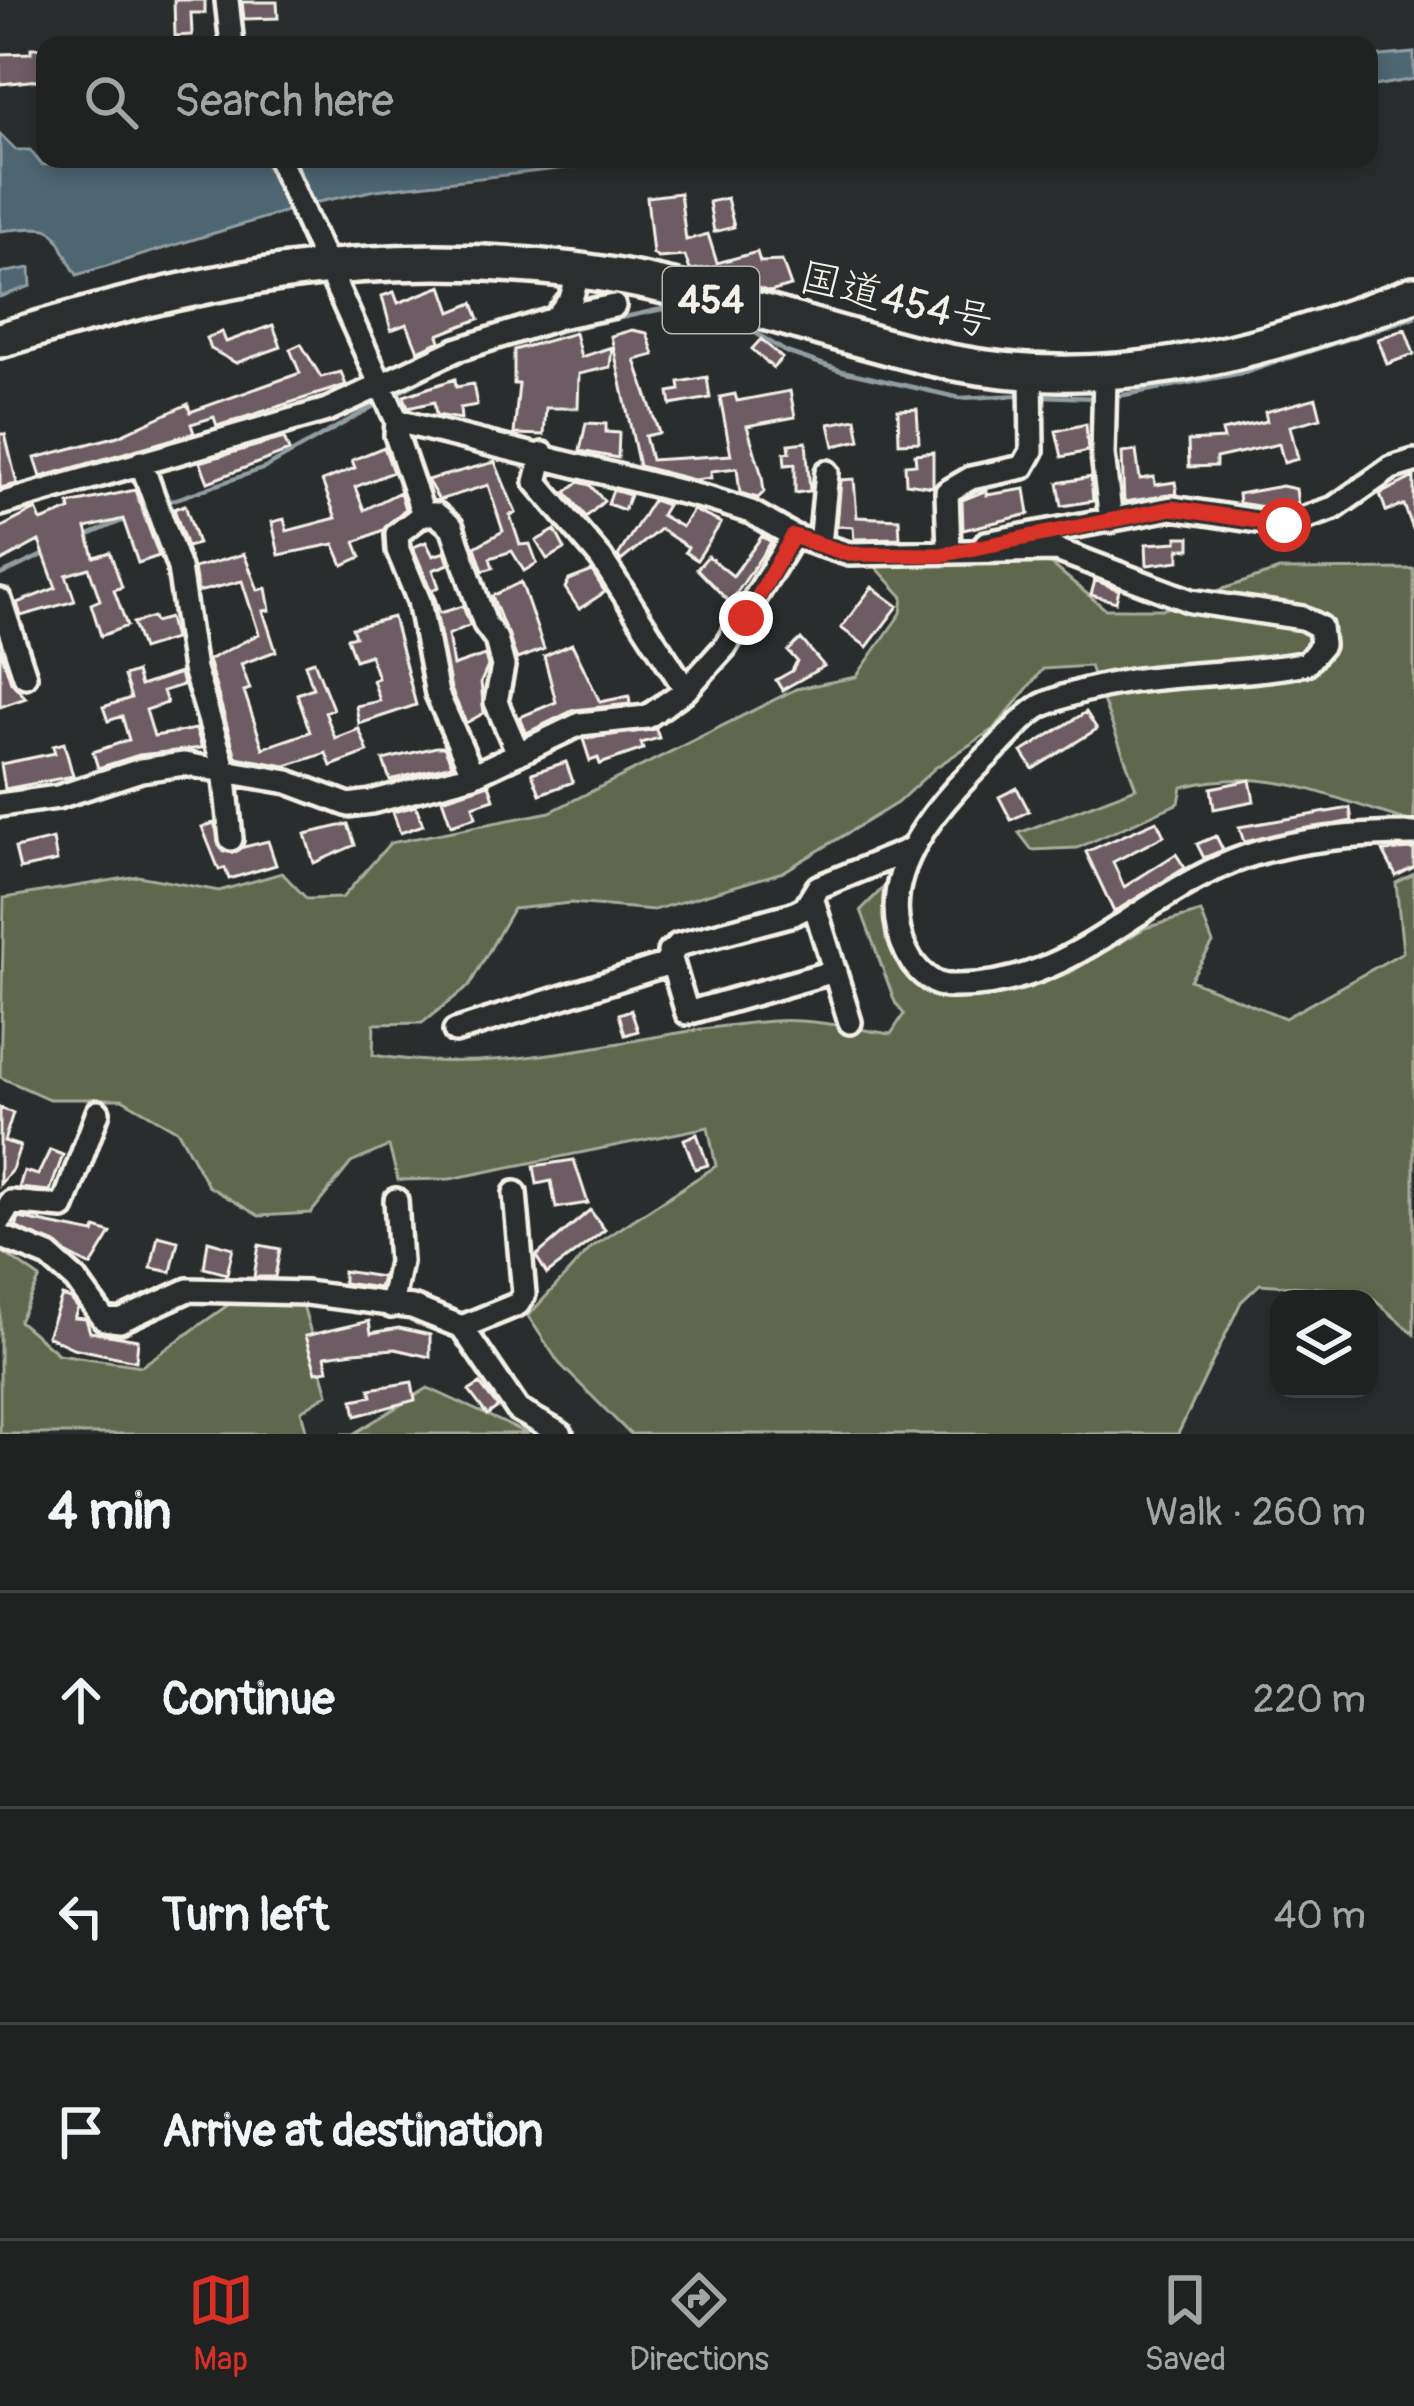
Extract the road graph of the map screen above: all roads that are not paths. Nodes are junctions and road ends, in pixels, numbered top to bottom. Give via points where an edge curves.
1 (227, 0) edge
2 (231, 36) edge
3 (283, 168) edge
4 (329, 263) junction
5 (579, 271) junction
6 (1414, 294) edge
7 (614, 306) dead end
8 (554, 319) junction
9 (0, 340) edge
10 (1031, 375) junction
11 (1105, 376) junction
12 (379, 388) junction
13 (397, 421) junction
14 (542, 454) junction
15 (1414, 461) edge
16 (141, 462) junction
17 (827, 472) dead end
18 (0, 504) edge
19 (423, 514) junction
20 (1111, 521) junction
21 (793, 536) junction
22 (820, 545) junction
23 (944, 552) junction
24 (0, 600) edge
25 (25, 676) dead end
26 (686, 690) junction
27 (518, 753) junction
28 (224, 768) junction
29 (473, 775) junction
30 (0, 805) edge
31 (1414, 834) edge
32 (231, 839) dead end
33 (912, 849) junction
34 (812, 896) junction
35 (669, 952) junction
36 (835, 971) junction
37 (850, 1022) dead end
38 (455, 1030) dead end
39 (98, 1112) dead end
40 (514, 1193) dead end
41 (396, 1200) dead end
42 (0, 1221) edge
43 (0, 1236) edge
44 (391, 1306) junction
45 (462, 1327) junction
46 (561, 1434) edge

1 - 2 street
3 - 4 street
4 - 5 highway, 国道454号 / 454 via 419,259
4 - 9 highway, 国道454号 / 454 via 199,284
4 - 12 street
5 - 8 street via 572,299
5 - 10 highway, 国道454号 / 454 via 929,358
6 - 11 highway, 国道454号 / 454 via 1237,355
7 - 8 street
8 - 12 street via 484,339
10 - 11 highway, 国道454号 / 454
10 - 23 street via 1032,451 1022,466 953,484
11 - 20 street
12 - 13 street
12 - 16 street
13 - 14 street
13 - 19 street
14 - 21 street via 751,512
14 - 26 street via 536,482 601,558
15 - 20 street via 1334,508 1284,525 1172,508
16 - 18 street
16 - 28 street via 179,568 194,669
17 - 22 street
19 - 27 street via 452,527 500,653 496,702
19 - 29 street via 398,534 398,550 419,602 437,694
20 - 23 street
21 - 22 street
21 - 26 street via 746,618
22 - 23 street via 849,554
23 - 33 street via 1057,550 1191,601 1303,617 1320,627 1322,645 1307,663 1144,677 1041,705 955,787
24 - 25 street
26 - 27 street via 646,717 580,724
27 - 29 street
28 - 29 street via 349,805
28 - 30 street via 141,770
28 - 32 street
31 - 33 street via 1233,861 1053,967 984,986 939,986 913,965 895,910
33 - 34 street
34 - 35 street via 794,914
34 - 36 street
35 - 36 street via 687,1013
35 - 38 street via 664,965
36 - 37 street
39 - 42 street via 63,1208 10,1202
40 - 45 street via 524,1294 518,1304
41 - 44 street via 400,1262
43 - 44 street via 49,1256 104,1319 120,1321 188,1290 306,1293
44 - 45 street
45 - 46 street via 518,1410

